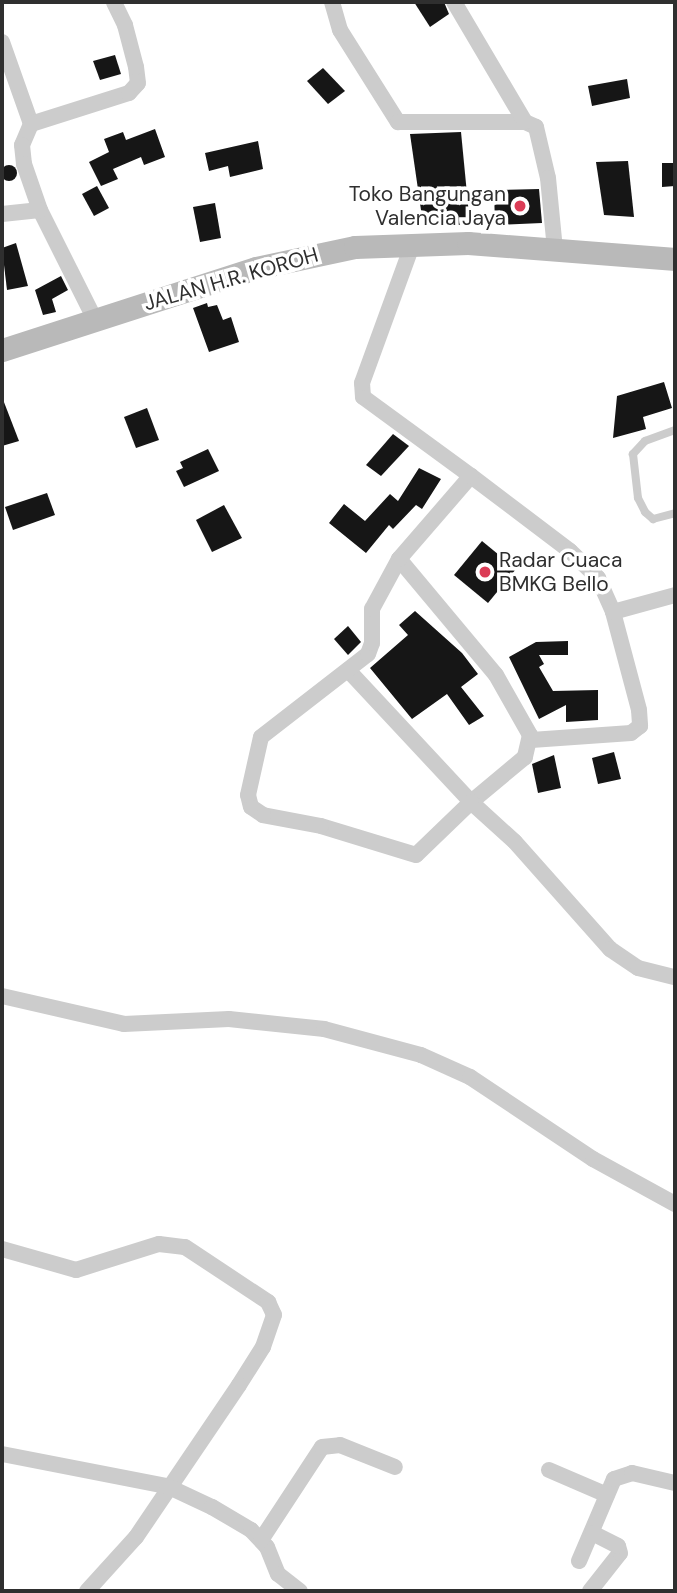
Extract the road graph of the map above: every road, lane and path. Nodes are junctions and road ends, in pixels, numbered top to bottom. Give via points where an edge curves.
1 (114, 2) edge
2 (331, 2) edge
3 (454, 2) edge
4 (2, 42) edge
5 (525, 122) junction
6 (31, 124) junction
7 (40, 209) junction
8 (2, 214) edge
9 (413, 243) junction
10 (555, 250) junction
11 (675, 259) edge
12 (94, 318) junction
13 (2, 350) edge
14 (675, 430) edge
15 (471, 476) junction
16 (675, 513) edge
17 (399, 559) junction
18 (675, 595) edge
19 (613, 612) junction
20 (348, 670) junction
21 (531, 740) junction
22 (471, 802) junction
23 (675, 977) edge
24 (2, 996) edge
25 (675, 1204) edge
26 (2, 1249) edge
27 (2, 1454) edge
28 (395, 1467) dead end
29 (549, 1470) dead end
30 (675, 1483) edge
31 (167, 1486) junction
32 (607, 1495) junction
33 (593, 1533) junction
34 (261, 1540) junction
35 (579, 1561) dead end
36 (87, 1591) edge
37 (300, 1591) edge
38 (590, 1591) edge

1 - 6 street via 129,38 138,80 135,89
2 - 5 street via 340,30 398,122
3 - 5 street
4 - 6 street
5 - 10 street via 541,136
6 - 7 street via 22,152
7 - 8 street
7 - 12 street
9 - 10 main road, JALAN H.R. KOROH
9 - 12 main road, JALAN H.R. KOROH via 355,247 280,262
9 - 15 street via 362,383 363,397
10 - 11 main road, JALAN H.R. KOROH
12 - 13 main road, JALAN H.R. KOROH
14 - 16 lane via 645,441 633,454 638,498 645,512 653,519
15 - 17 street
15 - 19 street via 590,568
17 - 20 street via 377,598 370,623 370,651
17 - 21 street via 496,675
18 - 19 street
19 - 21 street via 640,726 631,733
20 - 22 street
20 - 22 street via 261,737 248,794 251,807 263,815 321,826 413,856
21 - 22 street via 525,757
22 - 23 street via 515,842 610,948 638,968
24 - 25 street via 124,1024 229,1019 324,1029 384,1044 470,1077 616,1173
26 - 31 street via 76,1270 159,1244 184,1247 268,1302 274,1315 262,1347
27 - 31 street
28 - 34 street via 340,1445 323,1447
29 - 32 street
30 - 32 street via 632,1473 614,1479
31 - 34 street via 222,1512
31 - 36 street via 136,1537
32 - 33 street
33 - 35 street
33 - 38 street via 618,1546 620,1553
34 - 37 street via 278,1574

